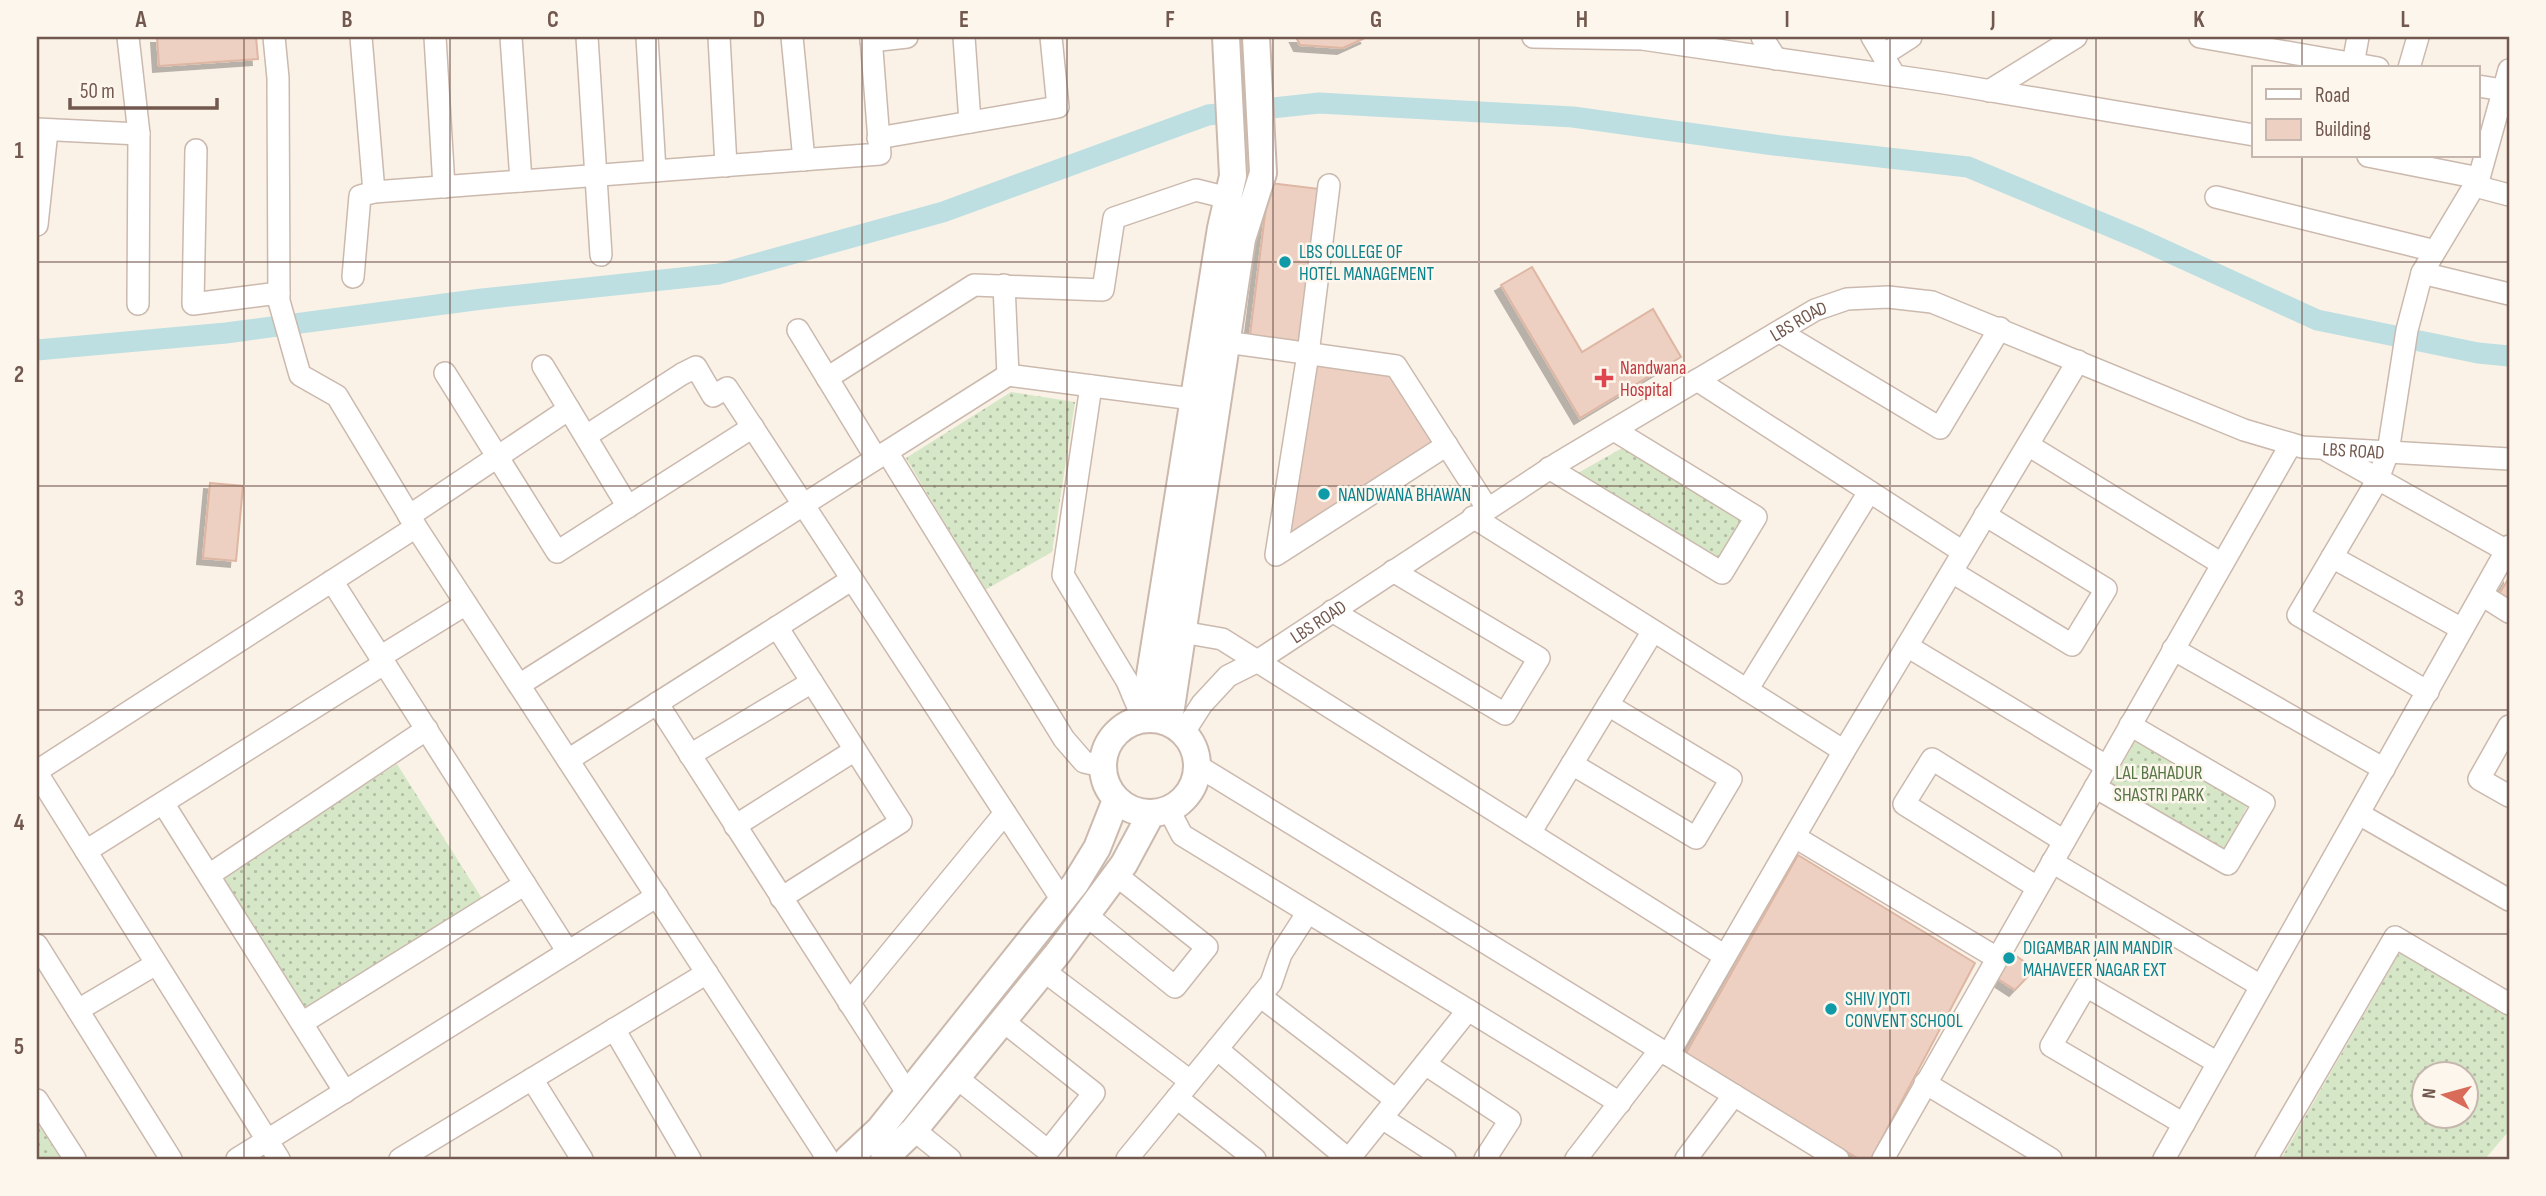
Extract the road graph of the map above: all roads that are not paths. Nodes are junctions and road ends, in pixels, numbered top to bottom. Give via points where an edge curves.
1 (128, 37) edge
2 (274, 37) edge
3 (361, 37) edge
4 (435, 37) edge
5 (511, 37) edge
6 (587, 37) edge
7 (647, 37) edge
8 (719, 37) edge
9 (792, 37) edge
10 (907, 37) edge
11 (964, 37) edge
12 (1051, 37) edge
13 (1533, 37) edge
14 (1762, 37) edge
15 (1911, 37) edge
16 (2076, 37) edge
17 (2200, 37) edge
18 (2358, 37) edge
19 (2418, 37) edge
20 (871, 39) edge
21 (2263, 42) edge
22 (1256, 44) edge
23 (1226, 45) edge
24 (1877, 46) edge
25 (1776, 59) junction
26 (2353, 64) junction
27 (2366, 66) edge
28 (2410, 66) edge
29 (2509, 70) edge
30 (1895, 76) junction
31 (2480, 87) edge
32 (1989, 91) junction
33 (2505, 97) edge
34 (970, 122) junction
35 (42, 130) edge
36 (139, 134) junction
37 (2252, 135) edge
38 (2500, 139) edge
39 (879, 146) junction
40 (196, 150) dead end
41 (2376, 158) edge
42 (804, 160) junction
43 (726, 166) junction
44 (655, 171) junction
45 (596, 176) junction
46 (521, 181) junction
47 (2477, 182) junction
48 (1329, 185) dead end
49 (444, 187) junction
50 (1231, 187) junction
51 (374, 192) junction
52 (2509, 195) edge
53 (2216, 197) dead end
54 (37, 225) edge
55 (2435, 251) junction
56 (601, 255) dead end
57 (2422, 273) junction
58 (353, 277) dead end
59 (1004, 285) junction
60 (2509, 293) edge
61 (279, 297) junction
62 (138, 304) dead end
63 (2000, 328) junction
64 (799, 330) dead end
65 (1780, 332) junction
66 (1226, 342) junction
67 (1308, 354) junction
68 (2078, 360) junction
69 (543, 366) dead end
70 (444, 373) dead end
71 (1008, 375) junction
72 (827, 378) junction
73 (1697, 380) junction
74 (1091, 386) junction
75 (1205, 401) junction
76 (569, 409) junction
77 (753, 428) junction
78 (1614, 430) junction
79 (586, 436) junction
80 (1447, 444) junction
81 (2028, 444) junction
82 (2291, 444) junction
83 (2324, 448) junction
84 (2388, 452) junction
85 (881, 455) junction
86 (498, 458) junction
87 (2509, 459) edge
88 (1549, 468) junction
89 (2378, 479) junction
90 (1869, 492) junction
91 (802, 505) junction
92 (628, 507) junction
93 (1480, 513) junction
94 (1985, 515) junction
95 (413, 521) junction
96 (2508, 549) edge
97 (1963, 552) junction
98 (2332, 557) junction
99 (2222, 564) junction
100 (1393, 571) junction
101 (1952, 572) junction
102 (851, 580) junction
103 (332, 581) junction
104 (2482, 595) junction
105 (467, 604) junction
106 (1332, 611) junction
107 (2509, 612) edge
108 (777, 627) junction
109 (2462, 629) junction
110 (1653, 631) junction
111 (1182, 632) junction
112 (1907, 646) junction
113 (2173, 649) junction
114 (383, 660) junction
115 (1256, 662) junction
116 (812, 682) junction
117 (519, 685) junction
118 (1747, 690) junction
119 (2428, 692) junction
120 (657, 703) junction
121 (1608, 705) junction
122 (1143, 719) junction
123 (2130, 725) junction
124 (1177, 726) junction
125 (2509, 726) edge
126 (427, 729) junction
127 (855, 750) junction
128 (1844, 751) junction
129 (690, 755) junction
130 (568, 760) junction
131 (1572, 764) junction
132 (1102, 766) junction
133 (1198, 766) junction
134 (2106, 766) junction
135 (2384, 769) junction
136 (37, 772) edge
137 (2095, 787) junction
138 (2509, 796) edge
139 (1116, 800) junction
140 (163, 803) junction
141 (1160, 812) junction
142 (1005, 813) junction
143 (2359, 814) junction
144 (735, 826) junction
145 (1530, 833) junction
146 (1795, 837) junction
147 (2064, 842) junction
148 (86, 851) junction
149 (2052, 862) junction
150 (1116, 874) junction
151 (209, 875) junction
152 (525, 884) junction
153 (2037, 887) junction
154 (657, 896) junction
155 (782, 898) junction
156 (1062, 900) junction
157 (2509, 900) edge
158 (1308, 912) junction
159 (1086, 915) junction
160 (37, 945) edge
161 (568, 952) junction
162 (1725, 956) junction
163 (1997, 958) junction
164 (156, 964) junction
165 (1044, 971) junction
166 (707, 973) junction
167 (2261, 986) junction
168 (1260, 996) junction
169 (849, 1003) junction
170 (2509, 1004) edge
171 (78, 1010) junction
172 (1468, 1010) junction
173 (1003, 1021) junction
174 (302, 1023) junction
175 (614, 1029) junction
176 (1217, 1049) junction
177 (1664, 1052) junction
178 (2218, 1063) junction
179 (1425, 1064) junction
180 (957, 1078) junction
181 (532, 1079) junction
182 (1926, 1083) junction
183 (1183, 1090) junction
184 (345, 1092) junction
185 (908, 1094) junction
186 (1734, 1095) junction
187 (37, 1100) edge
188 (1396, 1100) junction
189 (1620, 1103) junction
190 (1382, 1118) junction
191 (2184, 1124) junction
192 (914, 1130) junction
193 (273, 1150) edge
194 (572, 1156) edge
195 (1133, 1157) edge
196 (75, 1159) edge
197 (171, 1159) edge
198 (237, 1159) edge
199 (400, 1159) edge
200 (690, 1159) edge
201 (828, 1159) edge
202 (848, 1159) edge
203 (884, 1159) edge
204 (950, 1159) edge
205 (1255, 1159) edge
206 (1348, 1159) edge
207 (1445, 1159) edge
208 (1485, 1159) edge
209 (1576, 1159) edge
210 (1686, 1159) edge
211 (1838, 1159) edge
212 (1882, 1159) edge
213 (2051, 1159) edge
214 (2164, 1159) edge
215 (2266, 1159) edge

1 - 36 street
2 - 61 street
3 - 51 street
4 - 49 street
5 - 46 street
6 - 45 street
7 - 44 street
8 - 43 street
9 - 42 street
10 - 20 street
11 - 34 street
12 - 34 street via 1058,107
13 - 25 street via 1642,39
14 - 25 street
15 - 24 street
16 - 32 street
17 - 21 street
18 - 26 street
19 - 28 street
20 - 39 street
21 - 26 street
22 - 66 street via 1263,173 1242,239
23 - 50 street
24 - 30 street
25 - 30 street
26 - 27 street
29 - 33 street
30 - 32 street
31 - 33 street
32 - 37 street
33 - 38 street
34 - 39 street
35 - 36 street
35 - 54 street
36 - 62 street
38 - 47 street
39 - 42 street
40 - 61 street via 192,304
41 - 47 street
42 - 43 street
43 - 44 street
44 - 45 street
45 - 46 street
45 - 56 street
46 - 49 street
47 - 52 street
47 - 55 street
48 - 67 street
49 - 51 street
50 - 59 street via 1196,190 1114,218 1103,290
50 - 75 street via 1221,228
51 - 58 street via 360,196
53 - 55 street
55 - 57 street
57 - 60 street
57 - 84 street via 2407,330
59 - 71 street
59 - 72 street via 974,285
61 - 95 street via 300,375 337,396
63 - 65 street, LBS ROAD via 1932,302 1888,297 1847,299 1815,310
63 - 65 street via 1940,428
63 - 68 street, LBS ROAD
64 - 72 street
65 - 73 street, LBS ROAD
66 - 67 street
66 - 75 street
67 - 80 street via 1396,366
67 - 80 street via 1276,555
68 - 81 street
68 - 82 street, LBS ROAD via 2244,430
69 - 76 street
70 - 86 street
71 - 74 street
71 - 85 street
72 - 85 street
73 - 78 street, LBS ROAD
73 - 90 street
74 - 75 street
74 - 122 street via 1063,575 1127,681
75 - 111 street
75 - 122 street
76 - 79 street
76 - 86 street
77 - 79 street via 727,388 713,396 696,367
77 - 91 street
77 - 92 street
78 - 88 street, LBS ROAD
78 - 88 street via 1756,517 1721,573
79 - 92 street
80 - 93 street
81 - 94 street
81 - 99 street
82 - 83 street, LBS ROAD
82 - 99 street
83 - 84 street, LBS ROAD
83 - 89 street
84 - 87 street, LBS ROAD
84 - 89 street
85 - 91 street
85 - 132 street via 1064,739 1084,762
86 - 92 street via 557,552
86 - 95 street
88 - 93 street, LBS ROAD
89 - 96 street
89 - 98 street
90 - 97 street
90 - 118 street
91 - 102 street
91 - 117 street
93 - 100 street, LBS ROAD
93 - 110 street
94 - 97 street
94 - 101 street via 2106,589 2072,645
95 - 103 street
95 - 105 street
96 - 104 street
97 - 101 street
98 - 109 street
98 - 119 street via 2298,615
99 - 113 street
100 - 106 street, LBS ROAD
100 - 106 street via 1539,657 1505,714
101 - 112 street
102 - 108 street
102 - 142 street
103 - 114 street
103 - 136 street
104 - 107 street
104 - 109 street
105 - 114 street
105 - 117 street
106 - 115 street, LBS ROAD
108 - 116 street
108 - 120 street
109 - 119 street
110 - 118 street
110 - 121 street
111 - 115 street via 1222,639
111 - 124 street
112 - 128 street
112 - 134 street
113 - 123 street
113 - 135 street
114 - 126 street
114 - 140 street
115 - 124 street, LBS ROAD via 1228,676
115 - 145 street
116 - 127 street
116 - 129 street
117 - 130 street
118 - 128 street
119 - 135 street
120 - 129 street
120 - 130 street
121 - 131 street
121 - 131 street via 1731,779 1696,838
122 - 124 street
122 - 132 street via 1116,732 1106,747
123 - 134 street
123 - 137 street via 2264,803 2228,864
124 - 133 street via 1195,747
125 - 138 street via 2479,779
126 - 151 street
126 - 152 street
127 - 144 street
127 - 155 street via 901,822
128 - 146 street
129 - 144 street
130 - 154 street
131 - 145 street
132 - 139 street via 1106,785
133 - 141 street via 1195,784 1185,800
133 - 177 street
134 - 137 street
135 - 143 street
136 - 148 street
137 - 147 street
139 - 141 street via 1132,811
139 - 156 street via 1097,848
140 - 148 street
140 - 151 street
141 - 150 street
141 - 158 street via 1182,835
142 - 156 street
142 - 169 street
143 - 157 street
143 - 167 street
144 - 155 street
145 - 162 street
146 - 162 street
146 - 163 street
147 - 149 street
147 - 153 street via 1932,759 1904,804
148 - 164 street
149 - 153 street
149 - 167 street
150 - 159 street
150 - 159 street via 1207,947 1175,987
151 - 174 street
152 - 161 street
152 - 174 street
153 - 163 street
154 - 161 street
154 - 166 street
155 - 169 street
156 - 185 street
158 - 168 street
158 - 172 street
159 - 165 street
160 - 171 street
161 - 184 street
162 - 177 street
163 - 182 street
164 - 171 street
164 - 193 street
165 - 173 street
165 - 183 street
166 - 175 street
166 - 201 street
167 - 178 street
168 - 176 street
168 - 188 street
169 - 185 street
170 - 215 street via 2395,937
171 - 197 street
172 - 179 street
172 - 189 street
173 - 180 street
173 - 180 street via 1094,1093 1048,1151
174 - 184 street
175 - 181 street
175 - 200 street
176 - 183 street
176 - 206 street
177 - 186 street
177 - 189 street
178 - 191 street
178 - 191 street via 2086,986 2051,1046
179 - 188 street
179 - 208 street via 1510,1119
180 - 192 street
181 - 194 street
181 - 199 street
182 - 212 street
182 - 213 street
183 - 195 street
183 - 205 street
184 - 193 street
185 - 202 street
186 - 210 street
186 - 211 street
187 - 196 street
188 - 190 street
189 - 209 street
190 - 206 street
190 - 207 street
191 - 214 street
192 - 203 street
192 - 204 street
193 - 198 street

